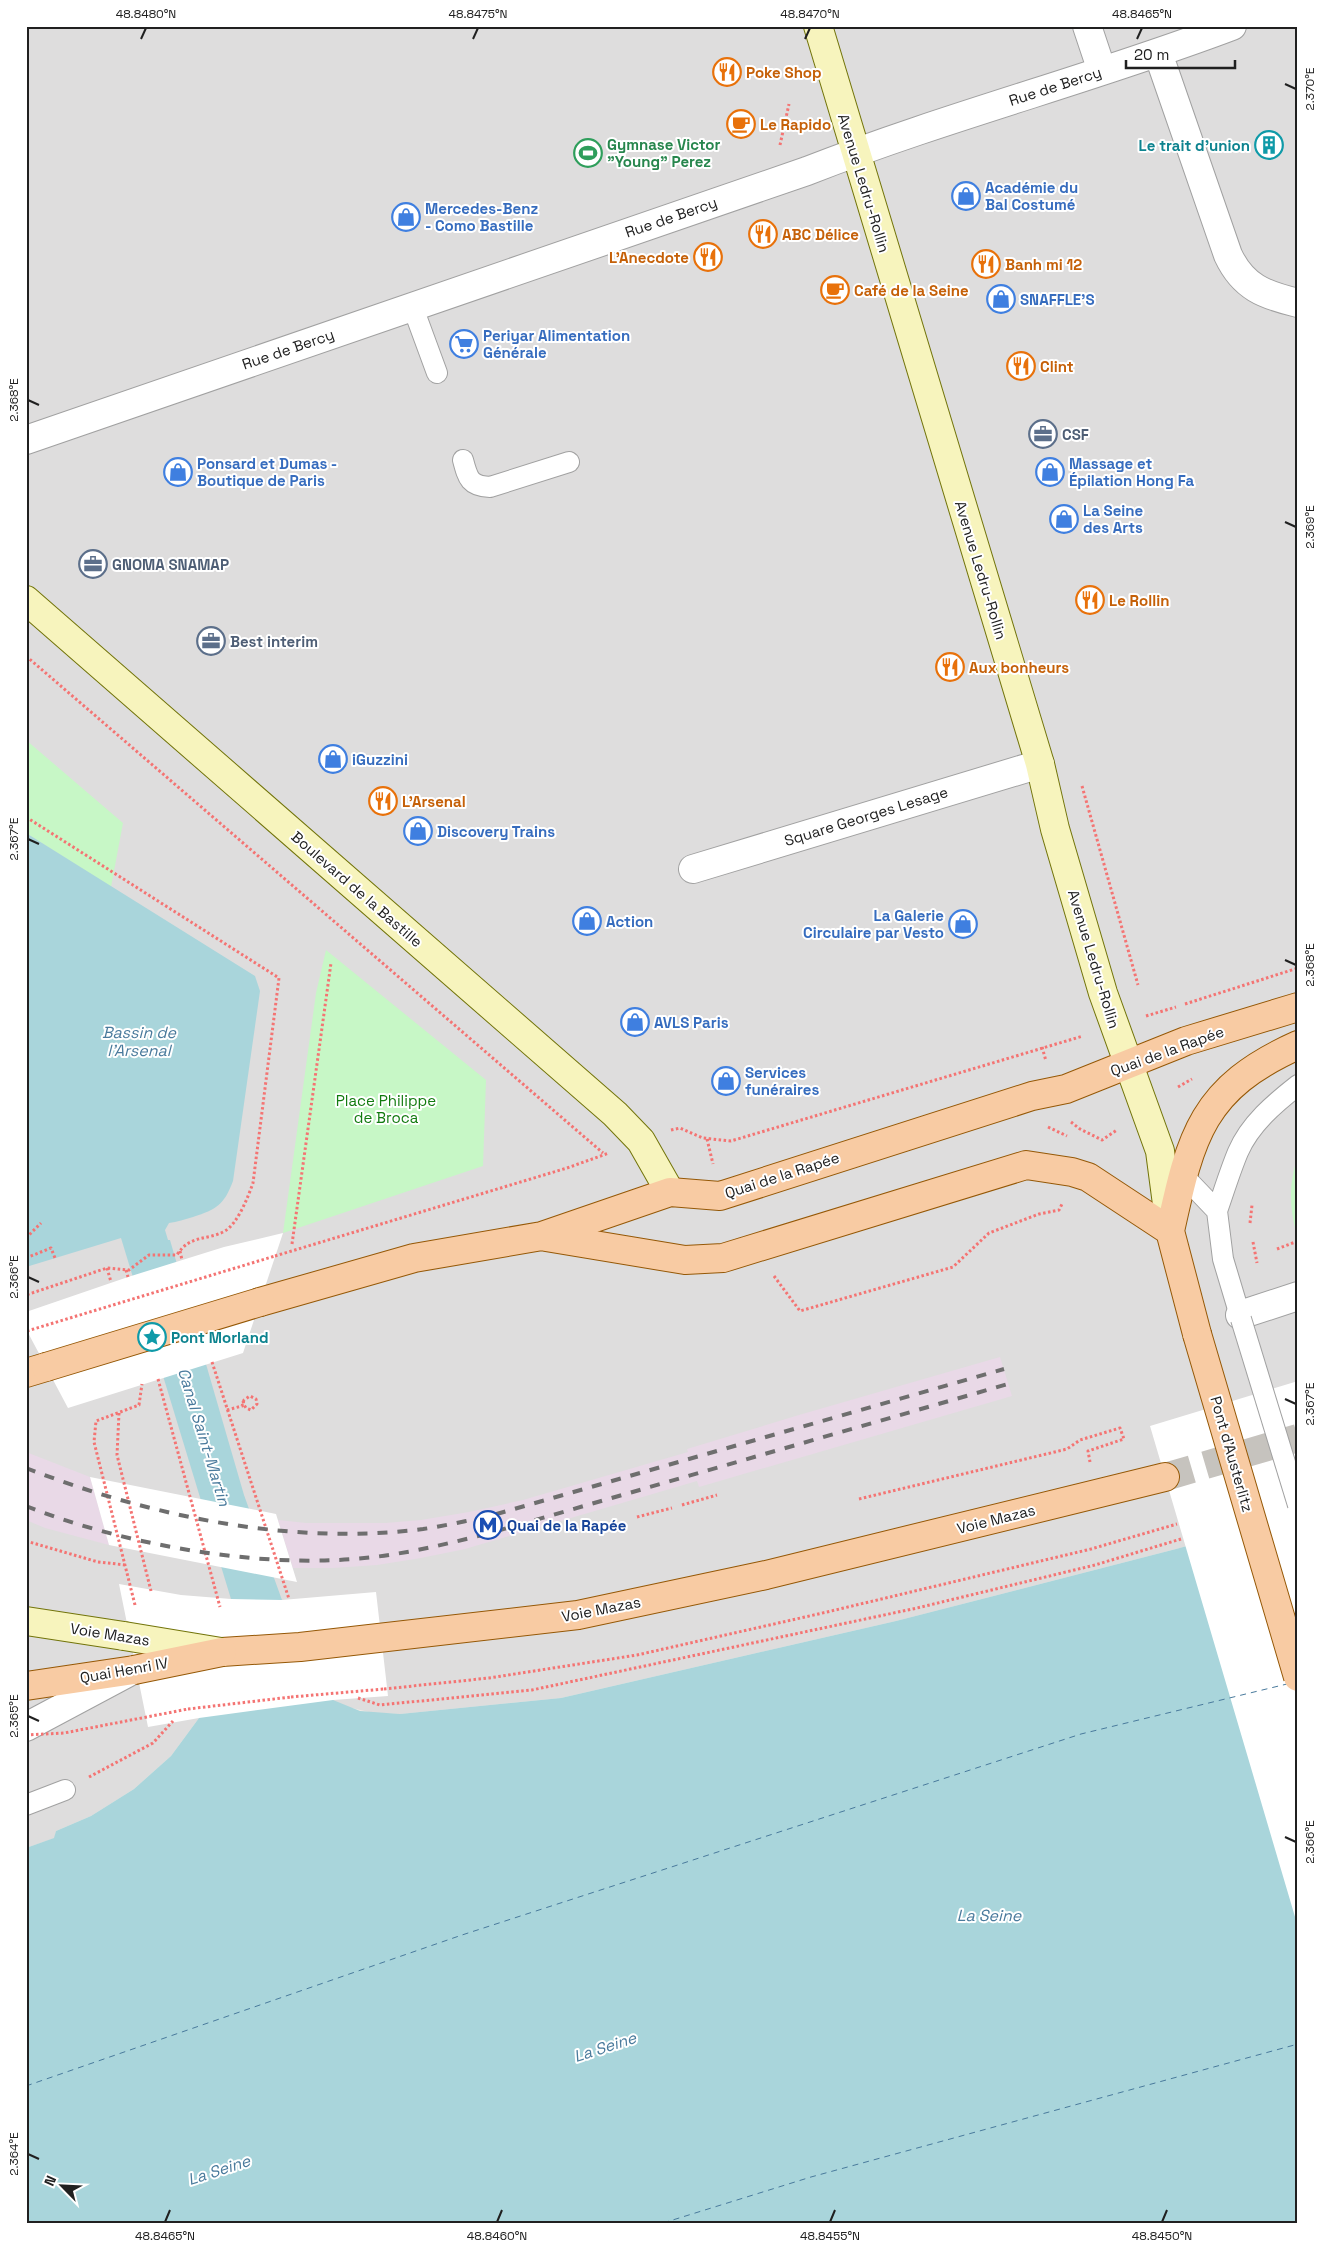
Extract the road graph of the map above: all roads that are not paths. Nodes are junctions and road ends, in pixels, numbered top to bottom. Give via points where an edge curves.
1 (818, 26) edge
2 (1087, 26) edge
3 (1222, 28) edge
4 (1158, 53) junction
5 (1102, 71) junction
6 (855, 153) junction
7 (1298, 303) edge
8 (412, 306) junction
9 (436, 372) dead end
10 (26, 440) edge
11 (463, 460) dead end
12 (569, 462) dead end
13 (26, 600) edge
14 (1040, 764) junction
15 (693, 869) dead end
16 (1298, 1007) edge
17 (1298, 1045) edge
18 (1128, 1064) junction
19 (1298, 1085) edge
20 (1136, 1119) joint
21 (1160, 1151) junction
22 (1183, 1175) junction
23 (670, 1192) junction
24 (1217, 1211) junction
25 (1170, 1231) junction
26 (542, 1236) junction
27 (1298, 1296) edge
28 (1240, 1317) junction
29 (36, 1370) edge
30 (1166, 1477) tunnel mouth
31 (1298, 1505) edge
32 (26, 1621) edge
33 (222, 1652) junction
34 (134, 1670) junction
35 (1298, 1677) edge
36 (26, 1686) edge
37 (26, 1727) edge
38 (65, 1790) road end
39 (26, 1805) edge

1 - 6 main road, Avenue Ledru-Rollin
2 - 5 street
3 - 4 street, Rue de Bercy
4 - 5 street, Rue de Bercy
4 - 7 street via 1234,268 1246,282 1262,292
5 - 6 street, Rue de Bercy
6 - 8 street, Rue de Bercy
6 - 14 main road, Avenue Ledru-Rollin
8 - 9 lane
8 - 10 street, Rue de Bercy
11 - 12 lane via 471,481 477,486 490,487
13 - 23 main road, Boulevard de la Bastille via 615,1114 641,1141
14 - 15 street, Square Georges Lesage
14 - 18 main road, Avenue Ledru-Rollin via 1055,829 1103,993
16 - 18 main road, Quai de la Rapée via 1186,1041
17 - 22 main road via 1245,1073 1222,1094 1208,1113
18 - 20 main road, Avenue Ledru-Rollin
18 - 23 main road, Quai de la Rapée via 1066,1089 1023,1099 720,1196
19 - 24 lane via 1271,1106 1239,1150
20 - 21 main road, Pont d'Austerlitz
21 - 22 lane, Pont d'Austerlitz
21 - 25 main road, Pont d'Austerlitz
22 - 24 lane, Pont d'Austerlitz
22 - 25 main road
23 - 26 main road, Quai de la Rapée
24 - 28 lane via 1223,1259
25 - 26 main road via 1088,1177 1026,1165 723,1258 685,1260
25 - 35 main road, Pont d'Austerlitz, bridge
26 - 29 main road, bridge via 414,1258
27 - 28 street
28 - 31 lane, bridge
30 - 33 main road, Voie Mazas via 766,1575 578,1615
32 - 33 main road, Voie Mazas, bridge
33 - 34 main road, Quai Henri IV, bridge
34 - 36 main road, Quai Henri IV
34 - 37 street
38 - 39 lane

